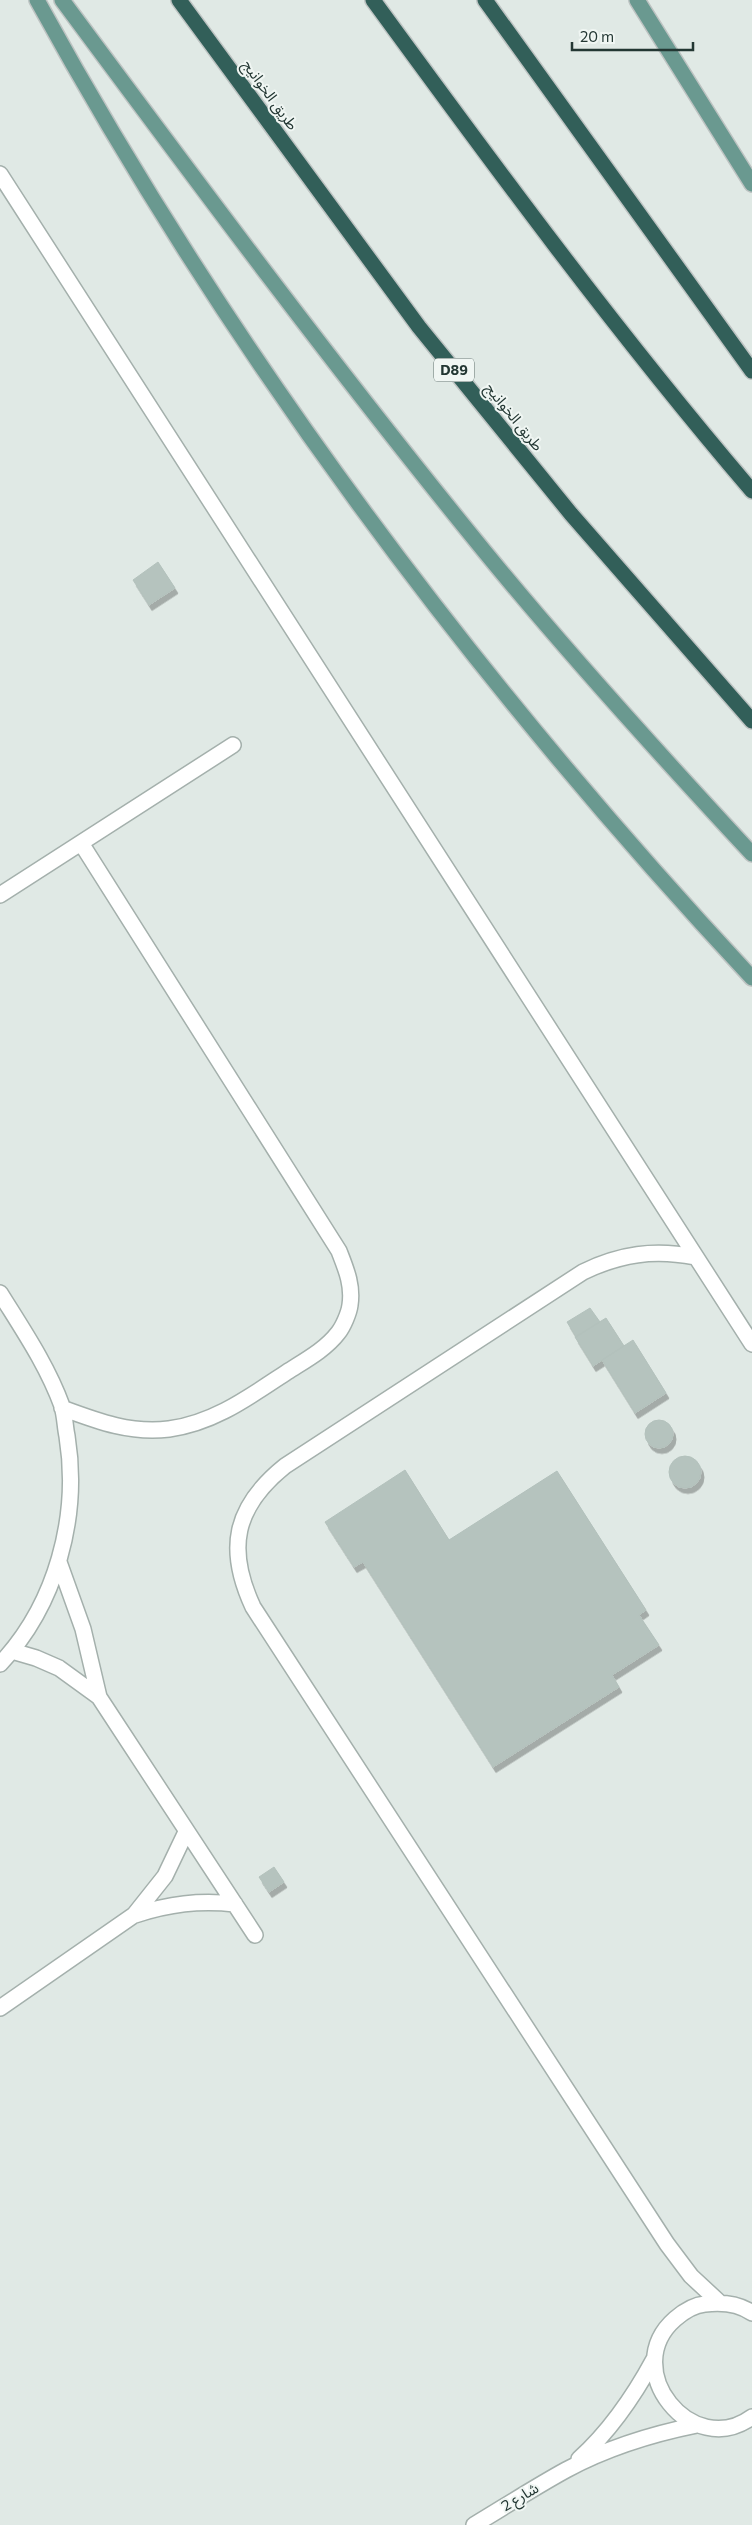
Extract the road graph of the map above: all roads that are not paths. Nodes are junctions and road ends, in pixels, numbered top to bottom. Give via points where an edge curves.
1 (37, 0) edge
2 (62, 0) edge
3 (179, 0) edge
4 (373, 0) edge
5 (485, 0) edge
6 (637, 0) edge
7 (0, 174) edge
8 (752, 184) edge
9 (752, 371) edge
10 (752, 490) edge
11 (752, 721) edge
12 (233, 745) dead end
13 (80, 843) junction
14 (752, 854) edge
15 (0, 895) edge
16 (752, 978) edge
17 (694, 1257) junction
18 (0, 1293) edge
19 (752, 1344) edge
20 (62, 1408) junction
21 (59, 1562) junction
22 (12, 1651) junction
23 (0, 1664) edge
24 (99, 1698) junction
25 (186, 1832) junction
26 (234, 1904) junction
27 (134, 1915) junction
28 (255, 1935) dead end
29 (0, 2008) edge
30 (724, 2303) junction
31 (752, 2305) edge
32 (752, 2314) edge
33 (654, 2359) junction
34 (752, 2417) edge
35 (697, 2425) junction
36 (567, 2470) junction
37 (474, 2525) edge

1 - 16 main road via 68,58 179,240 298,419 424,591 557,758
2 - 14 main road via 247,249 486,554 652,747
3 - 11 highway, طريق الخوانيج / D89 via 419,327 571,514
4 - 10 highway via 552,244
5 - 9 highway
6 - 8 main road
7 - 17 street
12 - 13 street
13 - 15 street
13 - 20 street via 339,1251 350,1277 350,1306 339,1332 318,1352 226,1412 198,1424 167,1430 136,1430 106,1424
17 - 19 street
17 - 30 street via 672,1252 626,1255 583,1272 285,1466 264,1482 248,1505 239,1530 237,1556 242,1583 264,1624 672,2253 691,2276
18 - 20 street via 39,1356
20 - 21 street via 71,1461 70,1512
21 - 22 street via 40,1609
21 - 24 street via 83,1629
22 - 23 street
22 - 24 street via 59,1668
24 - 25 street
25 - 26 street
25 - 27 street via 165,1876
26 - 27 street via 184,1902
26 - 28 street
27 - 29 street
30 - 31 street
30 - 32 street
30 - 33 street via 700,2304 683,2312 669,2324 659,2340
33 - 35 street via 656,2380 665,2399 678,2414
33 - 36 street via 617,2419
34 - 35 street via 733,2426
35 - 36 street via 631,2442
36 - 37 street, شارع 2

